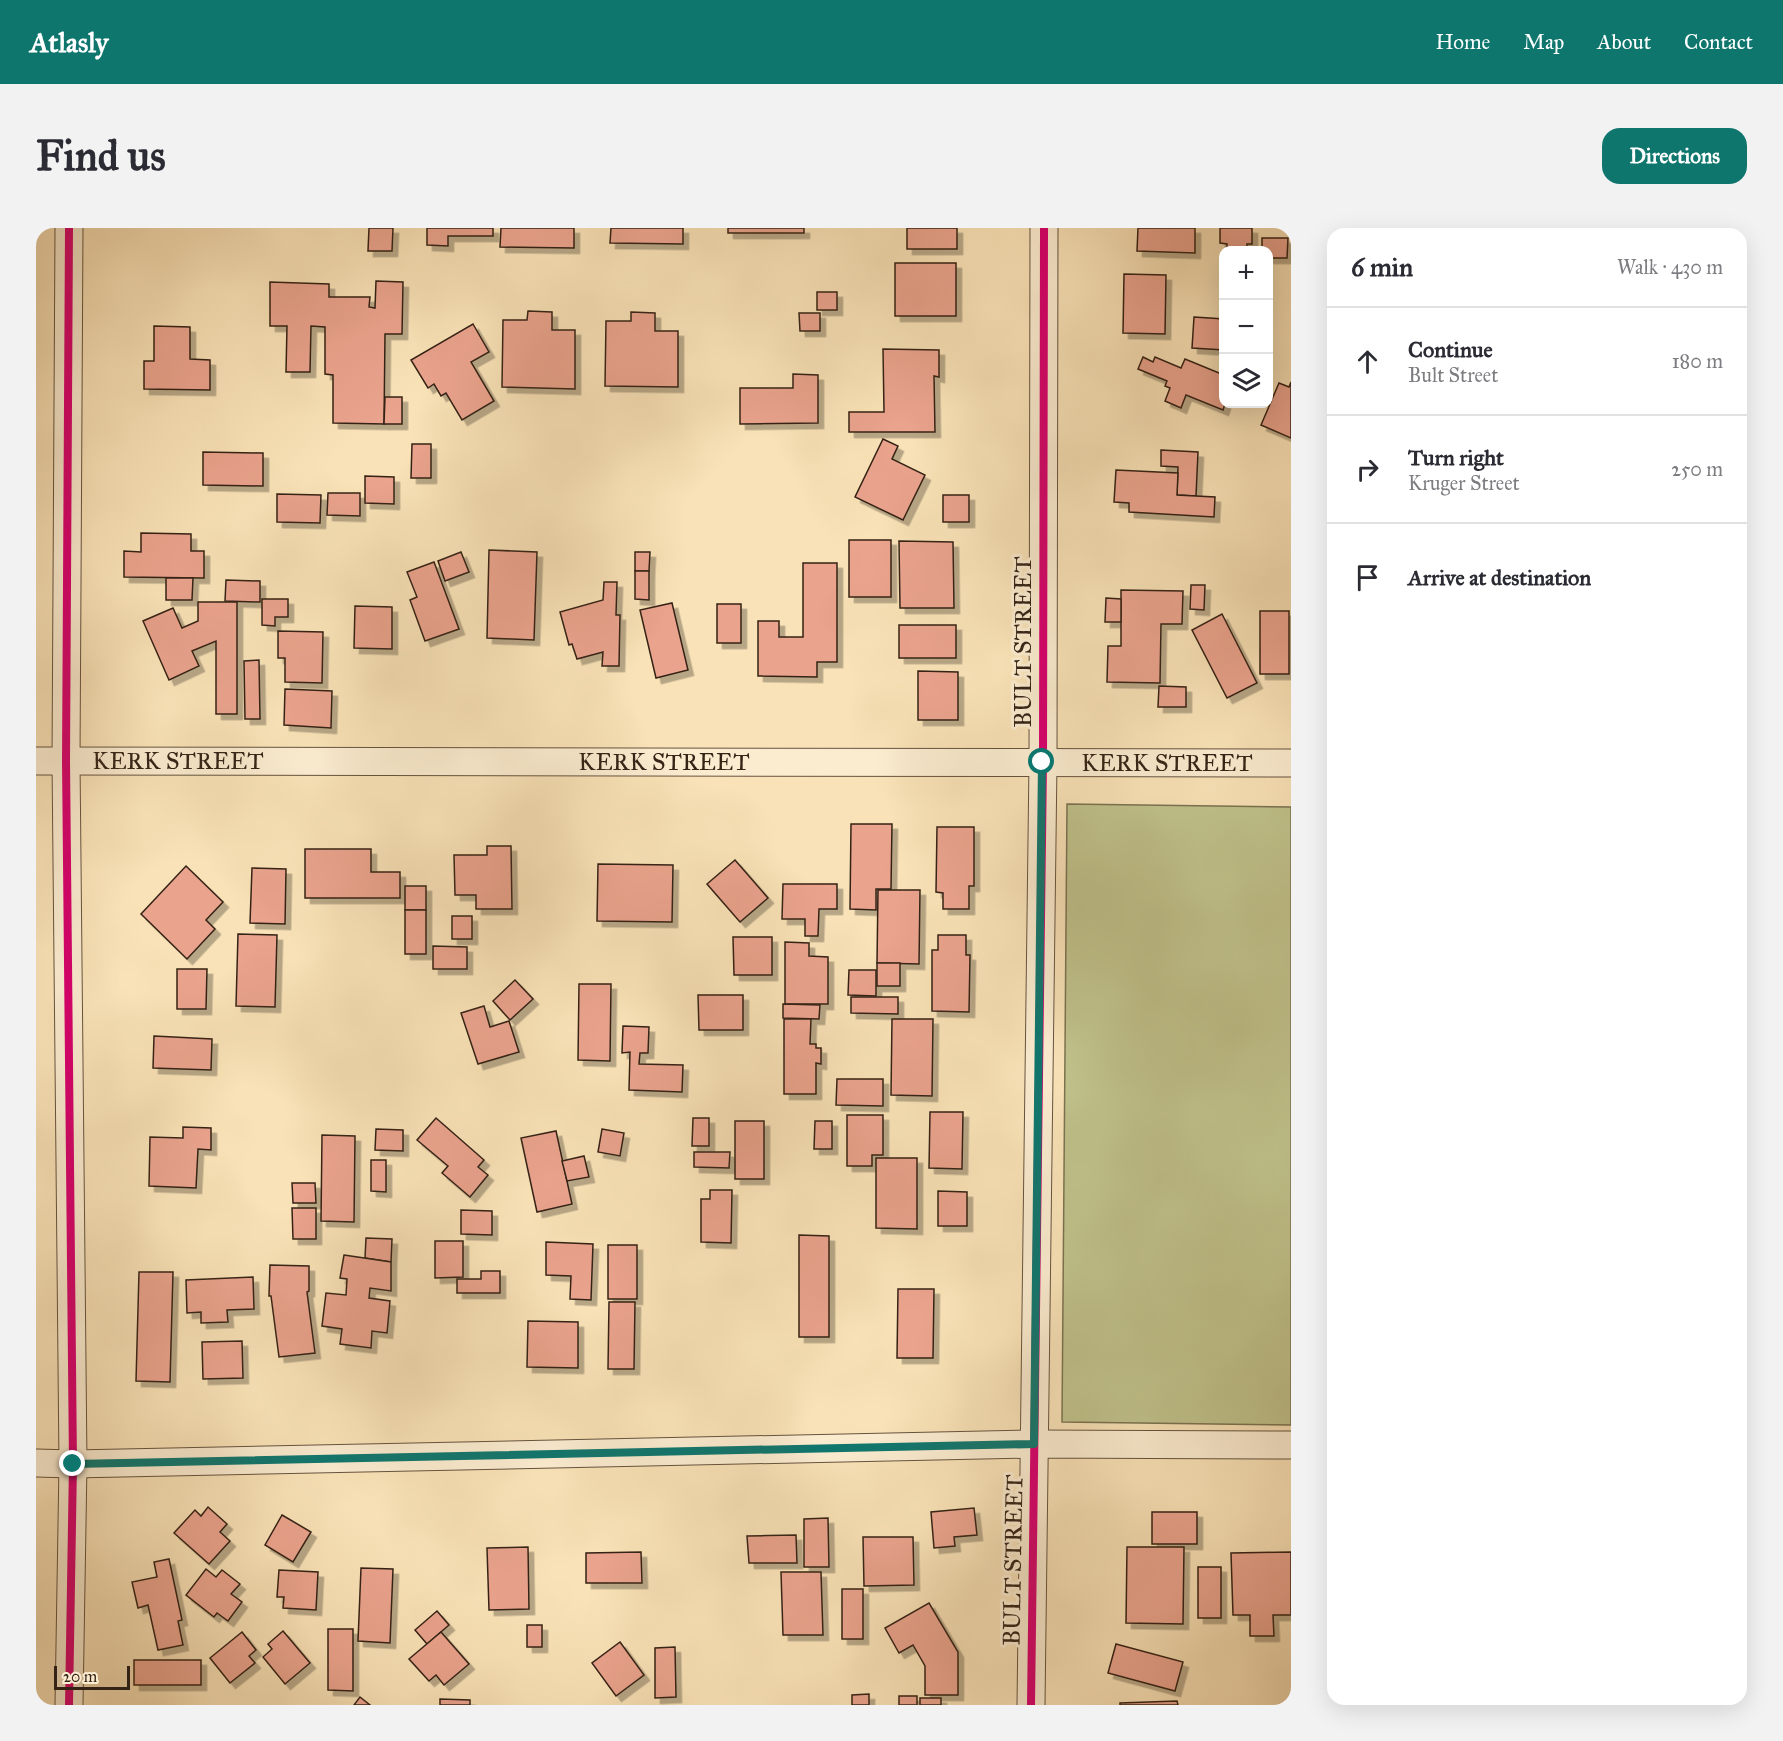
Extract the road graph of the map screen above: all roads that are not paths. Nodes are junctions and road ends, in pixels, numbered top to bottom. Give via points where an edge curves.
1 (69, 228) edge
2 (1044, 228) edge
3 (36, 761) edge
4 (66, 761) junction
5 (1042, 762) junction
6 (1291, 764) edge
7 (1034, 1444) junction
8 (1291, 1445) edge
9 (36, 1463) edge
10 (73, 1464) junction
11 (69, 1705) edge
12 (1031, 1705) edge

1 - 4 street
2 - 5 street, BULT STREET
3 - 4 street, KERK STREET
4 - 5 street, KERK STREET
4 - 10 street
5 - 6 street, KERK STREET
5 - 7 street, BULT STREET
7 - 8 street
7 - 10 street
7 - 12 street, BULT STREET
9 - 10 street
10 - 11 street

